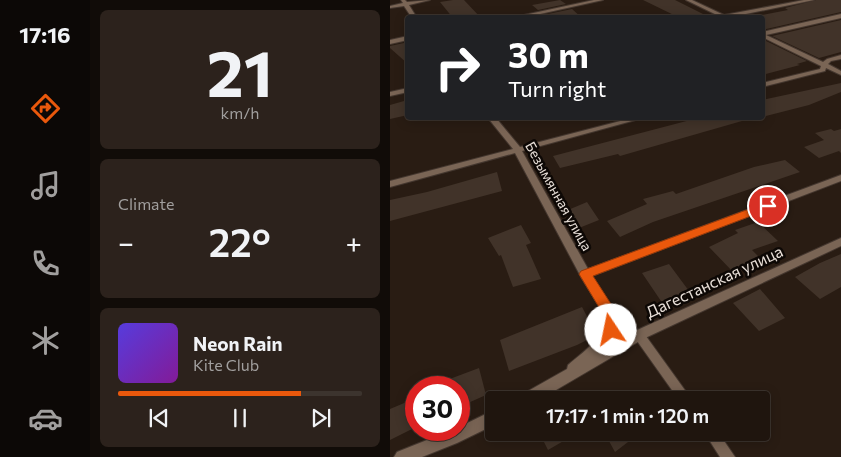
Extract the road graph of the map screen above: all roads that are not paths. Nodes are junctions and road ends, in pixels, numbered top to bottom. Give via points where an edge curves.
1 (428, 0) edge
2 (601, 0) edge
3 (688, 0) edge
4 (812, 0) edge
5 (404, 2) edge
6 (390, 7) edge
7 (413, 15) edge
8 (527, 15) edge
9 (719, 15) edge
10 (733, 15) edge
11 (841, 16) edge
12 (765, 33) edge
13 (765, 35) edge
14 (405, 39) edge
15 (390, 42) edge
16 (841, 57) edge
17 (824, 64) junction
18 (841, 73) edge
19 (765, 84) edge
20 (405, 91) edge
21 (390, 94) edge
22 (494, 120) edge
23 (631, 120) edge
24 (517, 149) junction
25 (841, 178) edge
26 (390, 184) edge
27 (841, 242) edge
28 (585, 274) junction
29 (639, 335) junction
30 (557, 383) junction
31 (542, 391) edge
32 (679, 391) edge
33 (485, 422) edge
34 (716, 441) edge
35 (402, 457) edge
36 (728, 457) edge

1 - 5 street
2 - 8 street
3 - 9 street
4 - 10 street
5 - 6 street
5 - 7 street
11 - 12 street
13 - 17 street
14 - 15 street
16 - 17 street
17 - 18 street
17 - 19 street via 823,70
20 - 21 street
22 - 24 street, Безымянная улица
23 - 24 street
24 - 26 street
24 - 28 street, Безымянная улица
25 - 28 street
27 - 29 street, Дагестанская улица
28 - 30 street, Безымянная улица via 613,318 611,330
29 - 30 street, Дагестанская улица
29 - 32 lane
30 - 31 street, Дагестанская улица
33 - 35 street
34 - 36 lane

